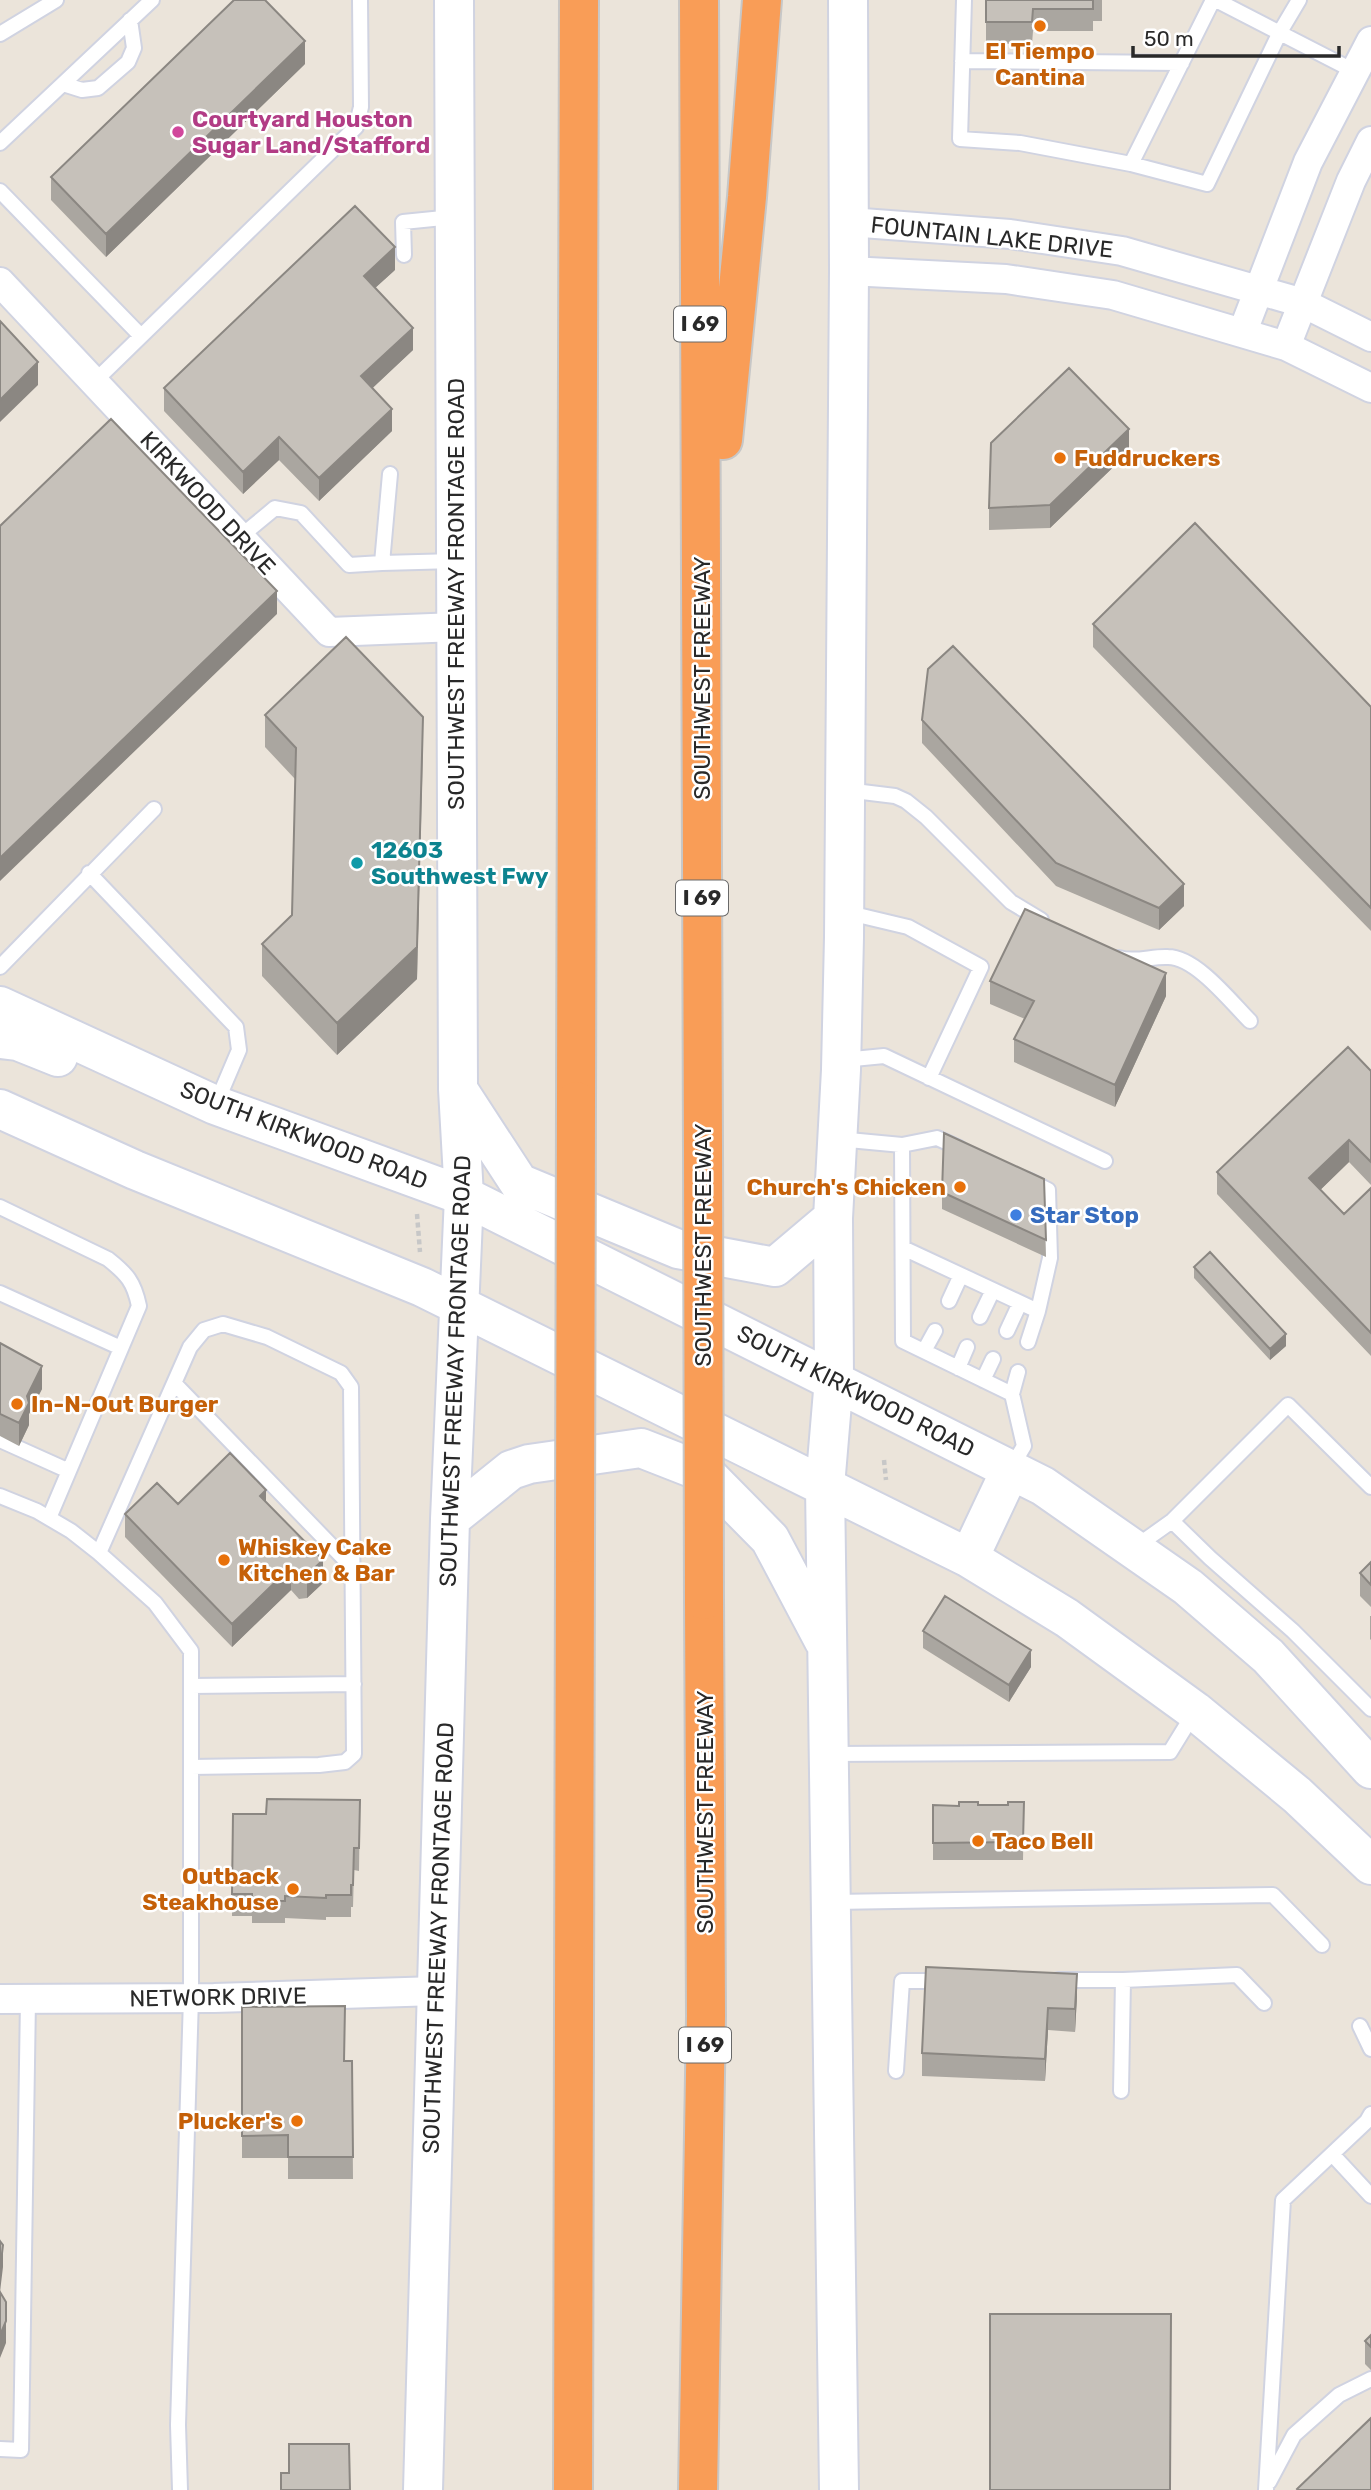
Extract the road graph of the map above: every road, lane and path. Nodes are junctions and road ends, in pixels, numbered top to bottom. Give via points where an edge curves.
1 (56, 0) edge
2 (152, 0) edge
3 (360, 0) edge
4 (454, 0) edge
5 (579, 0) edge
6 (699, 0) edge
7 (762, 0) edge
8 (848, 0) edge
9 (964, 0) edge
10 (1215, 0) edge
11 (1299, 0) edge
12 (130, 20) junction
13 (1280, 32) junction
14 (0, 34) edge
15 (1371, 41) edge
16 (962, 61) junction
17 (1182, 63) junction
18 (1362, 76) edge
19 (63, 84) junction
20 (1371, 141) edge
21 (0, 144) edge
22 (1131, 164) junction
23 (0, 191) edge
24 (455, 216) junction
25 (849, 222) junction
26 (404, 255) dead end
27 (849, 271) junction
28 (0, 282) edge
29 (1257, 291) junction
30 (1303, 303) junction
31 (1242, 331) junction
32 (141, 336) junction
33 (1371, 337) edge
34 (1286, 346) junction
35 (94, 382) junction
36 (1371, 388) edge
37 (390, 474) dead end
38 (240, 537) junction
39 (456, 561) junction
40 (382, 563) junction
41 (457, 627) junction
42 (702, 648) junction
43 (845, 789) junction
44 (154, 809) dead end
45 (89, 873) junction
46 (844, 912) junction
47 (1057, 928) edge
48 (1110, 954) edge
49 (0, 967) edge
50 (0, 1006) edge
51 (1250, 1021) dead end
52 (0, 1039) edge
53 (841, 1060) junction
54 (121, 1063) junction
55 (929, 1077) junction
56 (458, 1089) junction
57 (215, 1105) junction
58 (0, 1109) edge
59 (837, 1139) junction
60 (902, 1145) junction
61 (974, 1155) edge
62 (1105, 1161) dead end
63 (1011, 1172) edge
64 (464, 1196) junction
65 (0, 1207) edge
66 (417, 1214) dead end
67 (833, 1218) junction
68 (903, 1248) junction
69 (420, 1253) dead end
70 (961, 1275) junction
71 (993, 1290) junction
72 (0, 1293) edge
73 (949, 1301) dead end
74 (1020, 1303) junction
75 (458, 1304) junction
76 (1038, 1311) junction
77 (980, 1317) dead end
78 (934, 1331) dead end
79 (1007, 1331) dead end
80 (1028, 1342) dead end
81 (967, 1347) dead end
82 (121, 1348) junction
83 (924, 1351) junction
84 (993, 1359) dead end
85 (957, 1367) junction
86 (1018, 1372) dead end
87 (834, 1380) junction
88 (983, 1380) junction
89 (174, 1383) junction
90 (1012, 1394) junction
91 (0, 1440) edge
92 (1011, 1469) junction
93 (69, 1471) junction
94 (825, 1486) junction
95 (1371, 1487) edge
96 (0, 1496) edge
97 (49, 1518) junction
98 (450, 1519) junction
99 (1172, 1521) junction
100 (1132, 1549) junction
101 (99, 1553) junction
102 (970, 1558) junction
103 (353, 1568) junction
104 (827, 1646) junction
105 (354, 1684) junction
106 (191, 1686) junction
107 (1371, 1709) edge
108 (1195, 1711) junction
109 (828, 1754) junction
110 (191, 1767) junction
111 (1371, 1769) edge
112 (1371, 1865) edge
113 (830, 1902) junction
114 (1322, 1945) dead end
115 (1040, 1980) edge
116 (1123, 1980) junction
117 (957, 1981) edge
118 (437, 1992) junction
119 (191, 1998) junction
120 (0, 1999) edge
121 (28, 1999) junction
122 (1264, 2003) dead end
123 (1360, 2026) dead end
124 (1371, 2049) edge
125 (896, 2071) dead end
126 (1121, 2091) dead end
127 (1371, 2114) edge
128 (1332, 2154) junction
129 (1371, 2196) edge
130 (1371, 2379) edge
131 (0, 2449) edge
132 (1266, 2488) edge
133 (180, 2490) edge
134 (423, 2490) edge
135 (573, 2490) edge
136 (698, 2490) edge
137 (839, 2490) edge

1 - 14 lane
2 - 12 lane
3 - 32 lane via 356,127
4 - 24 main road, SOUTHWEST FREEWAY FRONTAGE ROAD
5 - 135 highway, bridge
6 - 42 highway, SOUTHWEST FREEWAY / I 69
7 - 42 highway via 746,211
8 - 25 main road
9 - 16 lane
10 - 13 lane
10 - 17 lane
11 - 13 lane
12 - 19 lane
12 - 19 lane via 134,48 116,74 98,88 82,90
13 - 18 lane
13 - 22 lane via 1207,184
15 - 18 street
16 - 17 lane
16 - 22 lane via 960,139 1020,143
17 - 22 lane
18 - 29 street via 1308,162
19 - 21 lane
20 - 30 street
23 - 32 lane
24 - 26 lane via 403,222
24 - 39 main road, SOUTHWEST FREEWAY FRONTAGE ROAD
25 - 27 main road
25 - 29 street, FOUNTAIN LAKE DRIVE via 1010,234 1122,251
27 - 31 street, FOUNTAIN LAKE DRIVE via 1006,279 1100,293
27 - 43 main road
28 - 35 street, KIRKWOOD DRIVE
29 - 30 street, FOUNTAIN LAKE DRIVE
29 - 31 street
30 - 33 street, FOUNTAIN LAKE DRIVE
30 - 34 street
31 - 34 street, FOUNTAIN LAKE DRIVE
32 - 35 lane
34 - 36 street, FOUNTAIN LAKE DRIVE
35 - 38 street, KIRKWOOD DRIVE
37 - 40 lane
38 - 40 lane via 275,508 301,513 349,565
38 - 41 street, KIRKWOOD DRIVE via 330,632
39 - 40 lane
39 - 41 main road, SOUTHWEST FREEWAY FRONTAGE ROAD
41 - 56 main road, SOUTHWEST FREEWAY FRONTAGE ROAD
42 - 136 highway, SOUTHWEST FREEWAY / I 69, bridge via 706,2016
43 - 46 main road
43 - 47 lane via 895,796 906,802 1011,902
44 - 45 lane
45 - 49 lane
45 - 57 lane via 236,1027 239,1050
46 - 53 main road
46 - 55 lane via 908,927 981,967
48 - 51 lane via 1128,961 1184,960
50 - 54 main road, SOUTH KIRKWOOD ROAD
52 - 54 main road via 18,1041 88,1068
53 - 55 lane via 884,1056
53 - 59 main road
54 - 57 main road, SOUTH KIRKWOOD ROAD
55 - 62 lane
56 - 64 main road, SOUTHWEST FREEWAY FRONTAGE ROAD
56 - 67 main road via 519,1183 678,1249 775,1267
57 - 64 main road, SOUTH KIRKWOOD ROAD
58 - 75 main road
59 - 60 lane
59 - 67 main road
60 - 61 lane via 937,1138
60 - 68 lane
63 - 76 lane via 1048,1190 1050,1258
64 - 75 main road, SOUTHWEST FREEWAY FRONTAGE ROAD
64 - 87 main road, SOUTH KIRKWOOD ROAD
65 - 82 lane via 124,1271 139,1306
66 - 69 path
67 - 87 main road
68 - 70 lane
68 - 83 lane via 903,1341
70 - 71 lane
70 - 73 lane
71 - 74 lane
71 - 77 lane
72 - 82 lane
74 - 76 lane
74 - 79 lane
75 - 94 main road
75 - 98 main road, SOUTHWEST FREEWAY FRONTAGE ROAD
76 - 80 lane
78 - 83 lane
81 - 85 lane
82 - 93 lane
83 - 85 lane
84 - 88 lane
85 - 88 lane
86 - 90 lane
87 - 92 main road, SOUTH KIRKWOOD ROAD
87 - 94 main road
88 - 90 lane
89 - 101 lane
89 - 103 lane
89 - 103 lane via 190,1347 204,1330 223,1324 267,1337 341,1373 351,1387
90 - 92 lane via 1024,1446
91 - 93 lane
92 - 100 main road, SOUTH KIRKWOOD ROAD
92 - 102 main road
93 - 97 lane
94 - 102 main road
94 - 104 main road
95 - 99 lane via 1288,1405
96 - 97 lane
97 - 101 lane
98 - 104 main road via 511,1470 641,1448 705,1473 770,1539
98 - 118 main road, SOUTHWEST FREEWAY FRONTAGE ROAD
99 - 100 lane
99 - 107 lane
100 - 111 main road, SOUTH KIRKWOOD ROAD via 1188,1587 1268,1656
101 - 106 lane via 155,1604 191,1651
102 - 108 main road via 1067,1618
103 - 105 lane
104 - 109 main road
105 - 106 lane
105 - 110 lane via 354,1754 345,1762
106 - 110 lane
108 - 109 lane via 1170,1752
108 - 112 main road
109 - 113 main road
110 - 119 lane
113 - 114 lane via 1273,1895
113 - 137 main road
115 - 116 lane
116 - 122 lane via 1237,1975
116 - 126 lane
117 - 125 lane via 902,1981
118 - 119 street, NETWORK DRIVE
118 - 134 main road, SOUTHWEST FREEWAY FRONTAGE ROAD
119 - 121 street, NETWORK DRIVE
119 - 133 lane
120 - 121 street, NETWORK DRIVE
121 - 131 lane via 21,2450
123 - 124 lane
127 - 128 lane
128 - 129 lane
128 - 132 lane via 1283,2200
130 - 132 lane via 1339,2395 1294,2435

